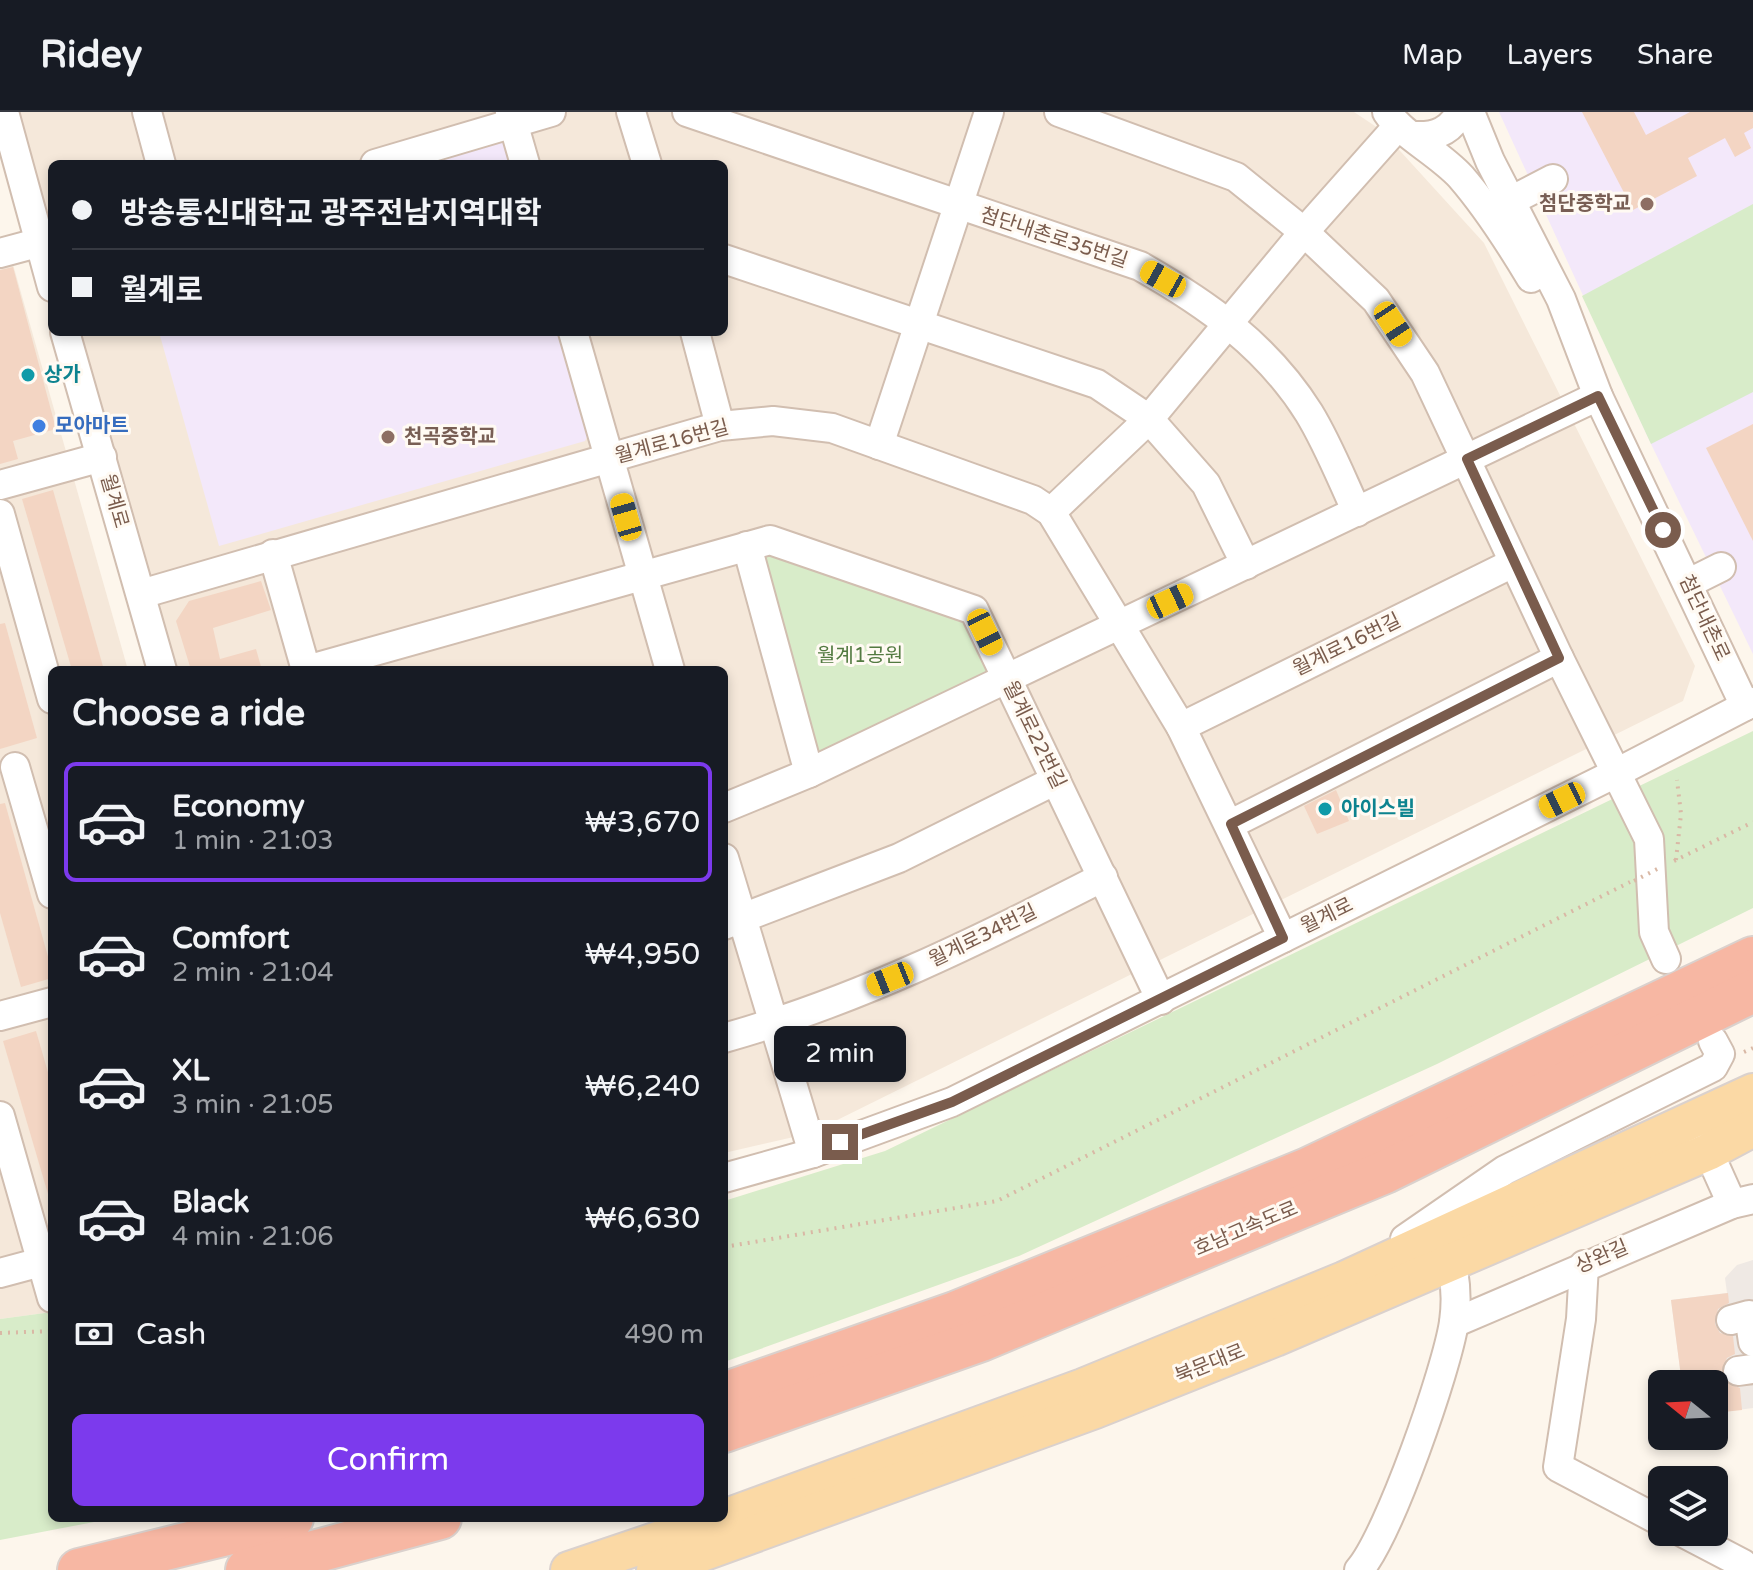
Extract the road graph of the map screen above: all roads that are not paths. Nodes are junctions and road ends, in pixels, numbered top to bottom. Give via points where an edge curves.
1 (4, 112) edge
2 (147, 112) edge
3 (551, 112) edge
4 (631, 112) edge
5 (687, 112) edge
6 (989, 112) edge
7 (1059, 112) edge
8 (1460, 112) edge
9 (1470, 112) edge
10 (512, 118) edge
11 (726, 118) edge
12 (1395, 120) edge
13 (160, 160) edge
14 (387, 160) edge
15 (524, 160) edge
16 (646, 160) edge
17 (1553, 179) dead end
18 (958, 207) junction
19 (1499, 207) junction
20 (1304, 232) junction
21 (0, 253) edge
22 (728, 260) edge
23 (47, 262) edge
24 (1230, 323) junction
25 (919, 325) junction
26 (66, 336) edge
27 (574, 336) edge
28 (696, 336) edge
29 (1598, 396) junction
30 (1149, 419) junction
31 (720, 426) junction
32 (879, 445) junction
33 (102, 457) junction
34 (610, 459) junction
35 (1467, 459) junction
36 (0, 485) edge
37 (1051, 512) junction
38 (1357, 512) junction
39 (0, 514) edge
40 (747, 546) junction
41 (273, 554) junction
42 (1513, 563) junction
43 (1246, 565) junction
44 (1721, 567) dead end
45 (643, 576) junction
46 (1689, 583) junction
47 (141, 594) junction
48 (1119, 625) junction
49 (1559, 658) junction
50 (161, 666) edge
51 (305, 666) edge
52 (320, 666) edge
53 (669, 666) edge
54 (1006, 677) junction
55 (48, 685) edge
56 (1749, 704) edge
57 (1181, 727) junction
58 (15, 767) dead end
59 (1618, 772) junction
60 (809, 773) junction
61 (1056, 780) junction
62 (728, 806) edge
63 (1231, 824) junction
64 (1103, 877) junction
65 (48, 880) edge
66 (728, 886) edge
67 (733, 922) edge
68 (1283, 938) junction
69 (1753, 958) edge
70 (1666, 959) dead end
71 (1161, 1000) junction
72 (48, 1005) edge
73 (1734, 1009) edge
74 (1, 1013) edge
75 (772, 1025) junction
76 (728, 1037) edge
77 (1753, 1092) edge
78 (0, 1116) edge
79 (1753, 1128) edge
80 (1701, 1136) junction
81 (813, 1153) junction
82 (728, 1177) edge
83 (1742, 1201) edge
84 (1451, 1261) junction
85 (41, 1262) junction
86 (1584, 1265) junction
87 (0, 1273) edge
88 (1344, 1280) junction
89 (48, 1285) edge
90 (1454, 1323) junction
91 (728, 1393) edge
92 (728, 1430) edge
93 (1648, 1515) edge
94 (728, 1517) edge
95 (276, 1522) edge
96 (425, 1522) edge
97 (712, 1522) edge
98 (1709, 1546) edge
99 (1743, 1564) dead end
100 (79, 1570) edge
101 (247, 1570) edge
102 (569, 1570) edge
103 (655, 1570) edge
104 (1359, 1570) edge

1 - 23 street
2 - 13 street
3 - 10 street
4 - 16 street
5 - 11 street, 첨단내촌로35번길
6 - 18 street, 첨단내촌로35번길
7 - 20 street via 1236,177
8 - 12 street via 1439,134
9 - 19 street
10 - 14 street
10 - 15 street
11 - 18 street, 첨단내촌로35번길
12 - 19 street
12 - 20 street
17 - 19 street
18 - 24 street, 첨단내촌로35번길 via 1140,266
18 - 25 street, 첨단내촌로35번길
19 - 29 street, 첨단내촌로 via 1561,299
20 - 24 street
20 - 35 street via 1376,300 1425,373
21 - 23 street
22 - 25 street
24 - 30 street
24 - 38 street, 첨단내촌로35번길 via 1276,368 1310,414
25 - 30 street via 1097,384
25 - 32 street, 첨단내촌로35번길
26 - 33 street, 월계로
27 - 34 street
28 - 31 street
29 - 35 street
29 - 46 street, 첨단내촌로
30 - 37 street
30 - 43 street via 1206,484
31 - 32 street, 월계로16번길 via 773,421 832,428
31 - 34 street, 월계로16번길
32 - 37 street, 월계로16번길 via 1033,500
33 - 36 street
33 - 47 street, 월계로
34 - 41 street, 월계로16번길
34 - 45 street
35 - 38 street
35 - 42 street
37 - 48 street
38 - 43 street
39 - 55 street
40 - 45 street, 월계로22번길
40 - 54 street, 월계로22번길 via 770,540 974,610
40 - 60 street
41 - 47 street, 월계로16번길
41 - 51 street
42 - 49 street
42 - 57 street, 월계로16번길
43 - 48 street
44 - 46 street
45 - 52 street
45 - 53 street
46 - 56 street, 첨단내촌로
47 - 50 street, 월계로
48 - 54 street
48 - 57 street
49 - 59 street
49 - 63 street
54 - 60 street
54 - 61 street, 월계로22번길
56 - 59 street, 월계로
57 - 63 street
58 - 65 street
59 - 68 street, 월계로
59 - 70 street via 1649,839 1654,932
60 - 62 street
61 - 64 street, 월계로22번길
61 - 67 street via 899,858
63 - 68 street
64 - 71 street, 월계로22번길
64 - 75 street, 월계로34번길 via 948,956
66 - 67 street
67 - 75 street
68 - 71 street, 월계로
69 - 91 highway, 호남고속도로 via 1308,1169 955,1313
71 - 81 street, 월계로 via 952,1102
72 - 74 street
73 - 88 street via 1713,1067 1505,1170
73 - 92 highway, 호남고속도로 via 1385,1172 981,1340
75 - 76 street, 월계로34번길
75 - 81 street
77 - 80 main road, 북문대로
78 - 85 street
79 - 80 main road, 북문대로
80 - 83 street
80 - 84 main road, 북문대로
80 - 88 main road, 북문대로
81 - 82 street, 월계로
83 - 86 street, 상완길
84 - 90 street
84 - 103 main road, 북문대로 via 1095,1410
85 - 87 street
85 - 89 street
86 - 90 street, 상완길
86 - 93 street via 1558,1467
88 - 94 main road, 북문대로 via 1083,1387
90 - 104 street via 1442,1370 1388,1514
95 - 100 highway
96 - 101 highway
97 - 102 main road, 북문대로
98 - 99 street

